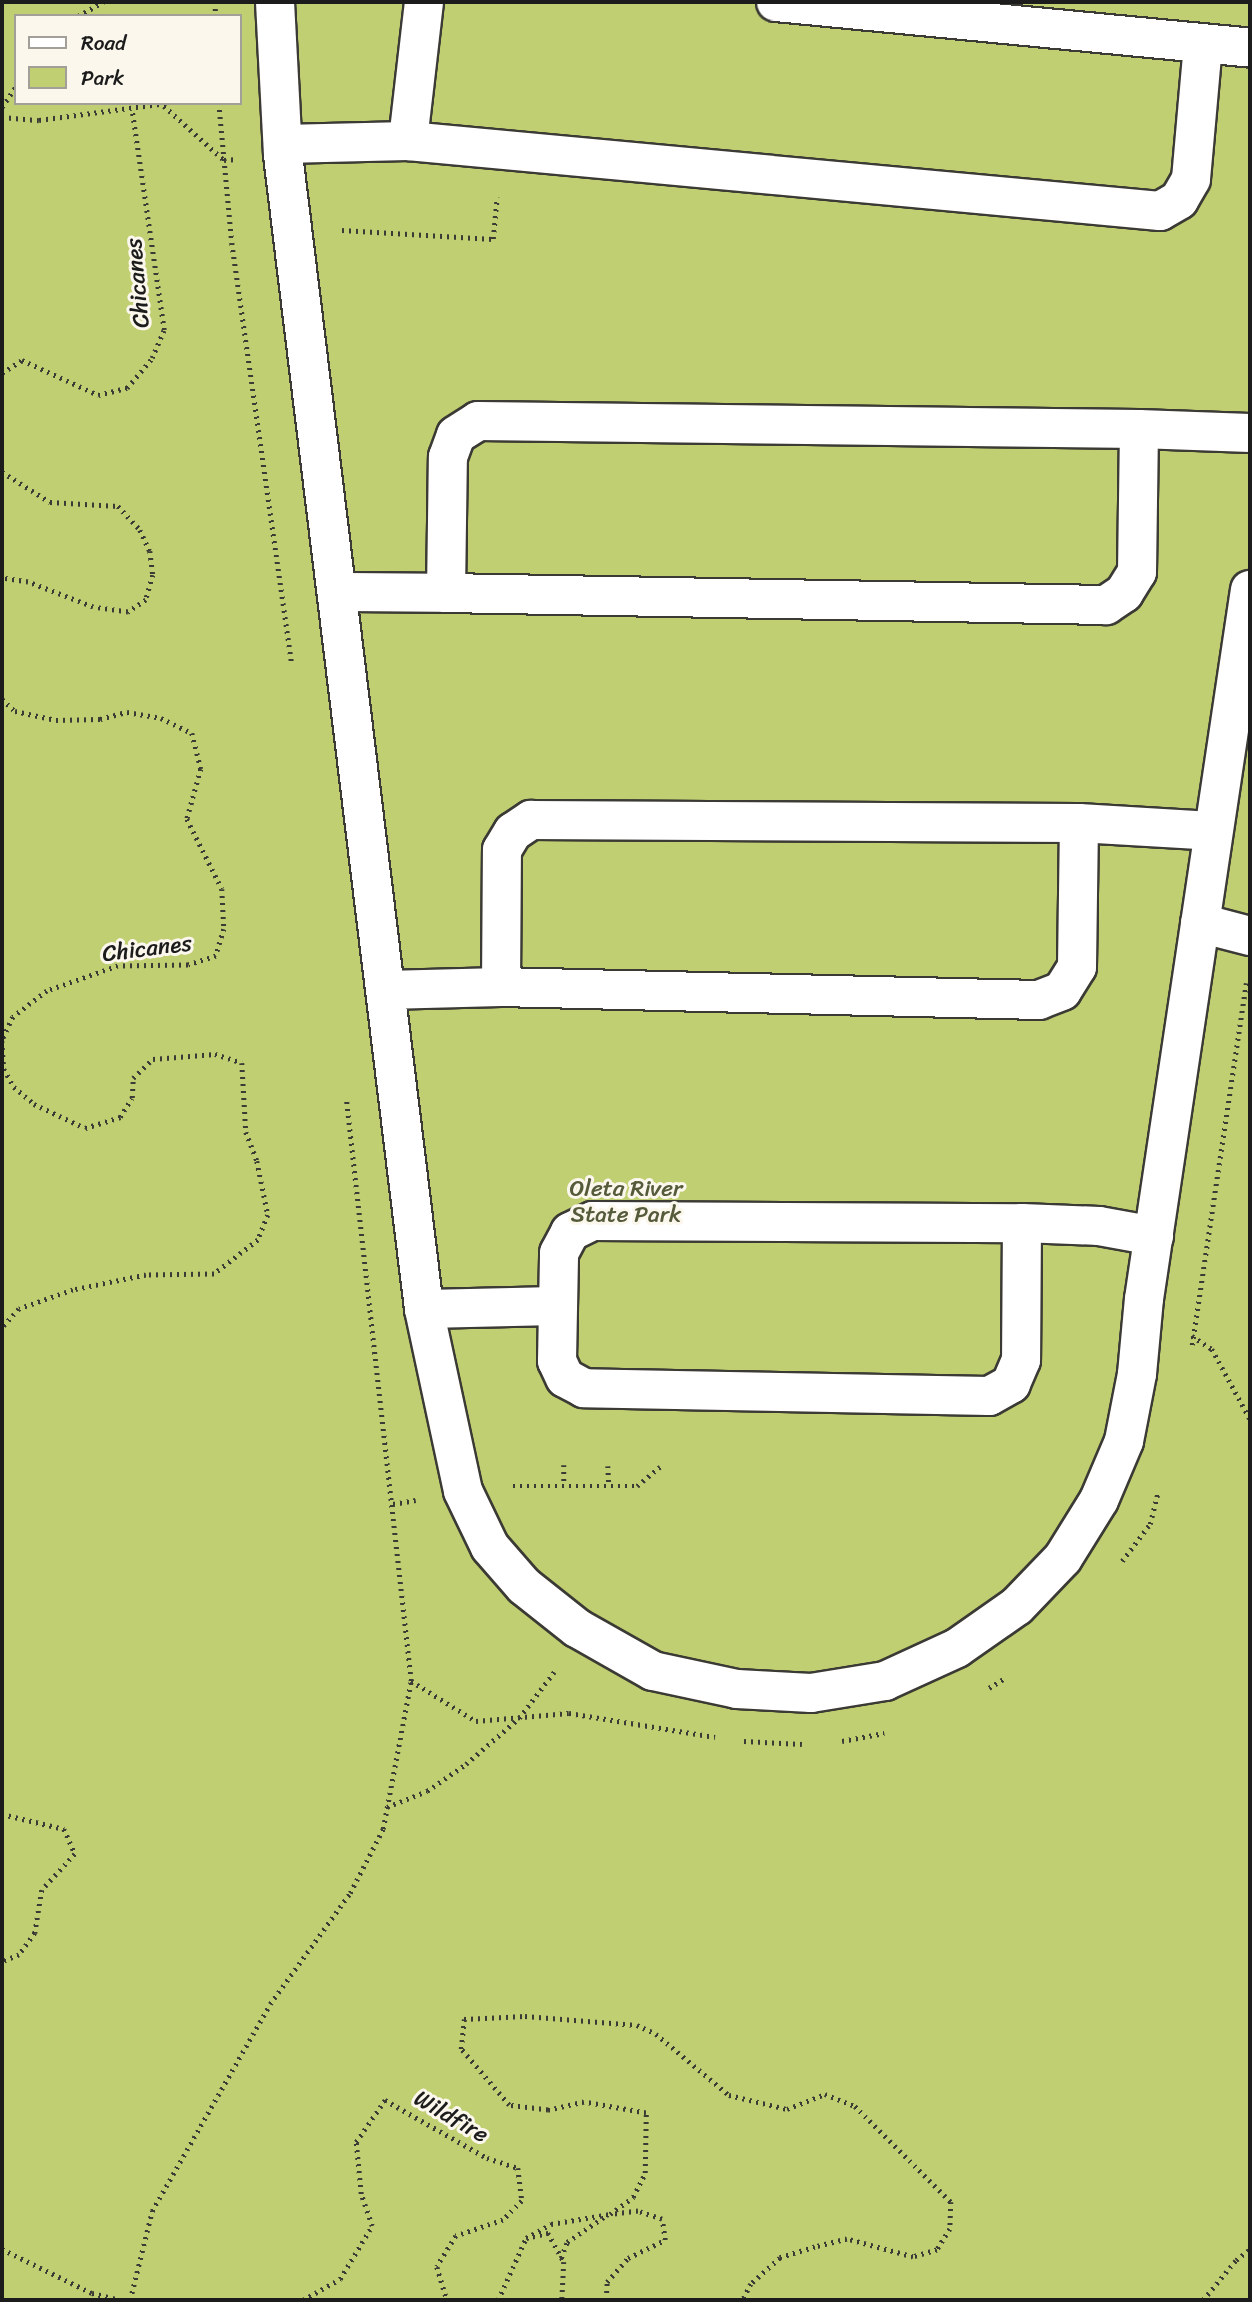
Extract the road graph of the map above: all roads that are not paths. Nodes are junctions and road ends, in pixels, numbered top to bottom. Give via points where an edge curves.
1 (275, 2) edge
2 (424, 2) edge
3 (776, 2) edge
4 (1203, 44) junction
5 (1250, 48) edge
6 (408, 141) junction
7 (283, 150) junction
8 (1139, 429) junction
9 (1250, 433) edge
10 (1250, 590) edge
11 (337, 592) junction
12 (446, 593) junction
13 (1079, 823) junction
14 (1212, 831) junction
15 (1200, 923) junction
16 (1249, 952) edge
17 (501, 987) junction
18 (386, 990) junction
19 (1022, 1223) junction
20 (1154, 1236) junction
21 (558, 1306) junction
22 (424, 1309) junction

1 - 7 street
2 - 6 street
3 - 4 street
4 - 5 street
4 - 6 street via 1191,179 1179,200 1160,211
6 - 7 street
7 - 11 street
8 - 9 street
8 - 12 street via 478,421 456,435 448,457
8 - 12 street via 1137,572 1124,593 1106,605
10 - 14 street
11 - 12 street
11 - 18 street
13 - 14 street
13 - 17 street via 531,820 513,832 502,850
13 - 17 street via 1077,967 1062,990 1039,1000
14 - 15 street
15 - 16 street
15 - 20 street
17 - 18 street
18 - 22 street
19 - 20 street via 1099,1226
19 - 21 street via 593,1221 570,1232 559,1253
19 - 21 street via 1021,1360 1011,1384 989,1396 584,1388 565,1378 557,1361
20 - 22 street via 1124,1441 1099,1500 1063,1558 1017,1606 957,1648 885,1681 799,1693 737,1689 653,1671 584,1632 524,1586 490,1547 463,1491
21 - 22 street

